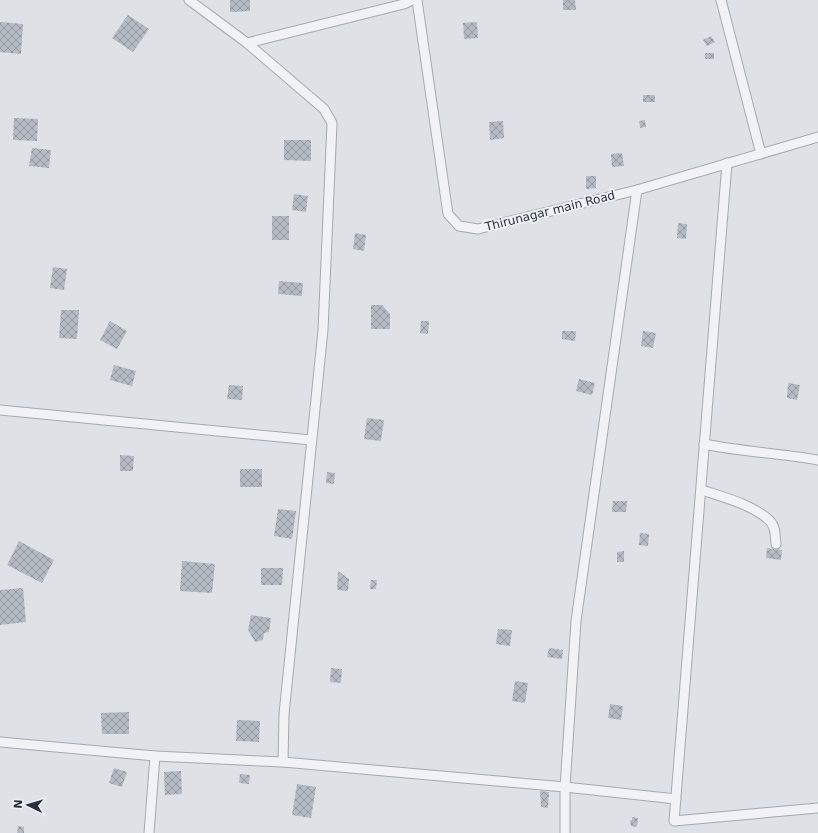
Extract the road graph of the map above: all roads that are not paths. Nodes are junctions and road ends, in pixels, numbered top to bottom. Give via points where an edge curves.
1 (189, 0) edge
2 (412, 0) edge
3 (416, 0) edge
4 (721, 0) edge
5 (247, 43) junction
6 (818, 137) edge
7 (761, 154) junction
8 (727, 164) junction
9 (637, 190) junction
10 (0, 410) edge
11 (311, 440) junction
12 (704, 444) junction
13 (818, 460) edge
14 (702, 490) junction
15 (776, 544) dead end
16 (0, 742) edge
17 (155, 756) junction
18 (283, 762) junction
19 (565, 787) junction
20 (676, 799) junction
21 (818, 808) edge
22 (149, 833) edge
23 (566, 833) edge

1 - 5 street
2 - 5 street
3 - 9 street, Thirunagar main Road via 448,214 459,226 478,229
4 - 7 street
5 - 11 street via 324,109 332,123 322,330
6 - 7 street, Thirunagar main Road
7 - 8 street, Thirunagar main Road
8 - 9 street, Thirunagar main Road
8 - 12 street
9 - 19 street via 576,621
10 - 11 street
11 - 18 street via 284,714
12 - 13 street
12 - 14 street
14 - 15 street via 748,506 770,521 775,530
14 - 20 street
16 - 17 street
17 - 18 street
17 - 22 street
18 - 19 street
19 - 20 street
19 - 23 street
20 - 21 street via 674,821

